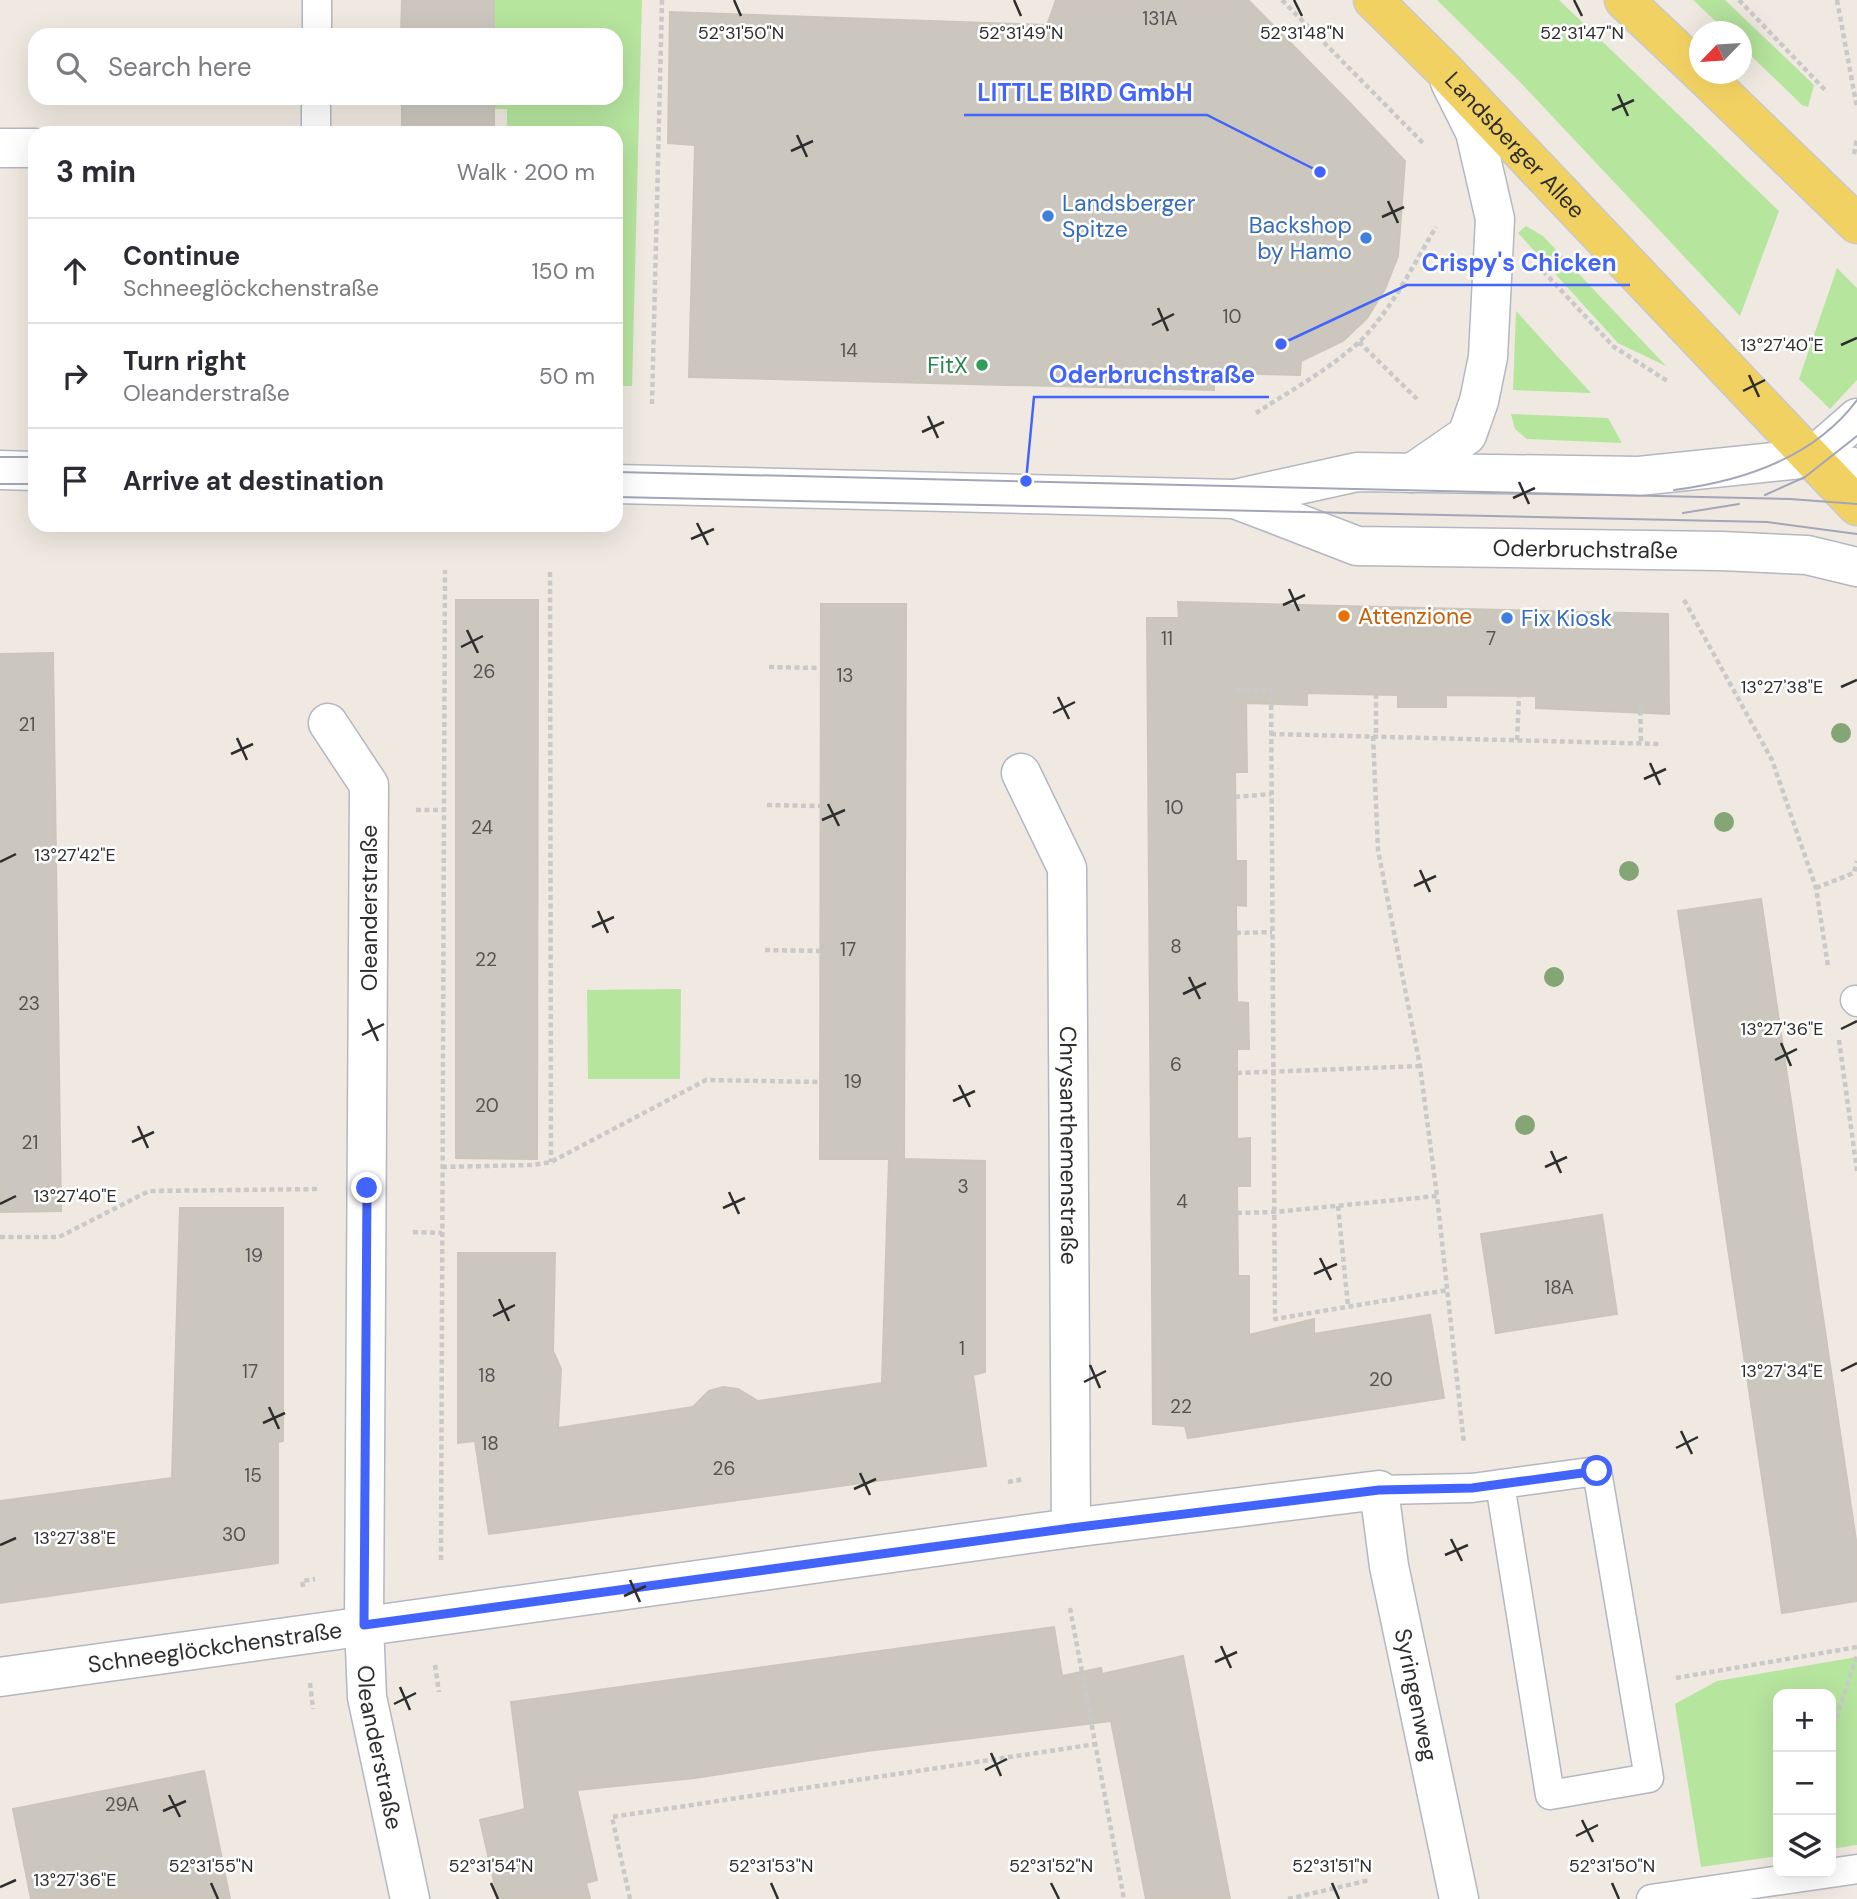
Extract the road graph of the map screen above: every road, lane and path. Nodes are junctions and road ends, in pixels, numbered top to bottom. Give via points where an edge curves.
1 (317, 0) edge
2 (662, 0) edge
3 (1282, 0) edge
4 (1373, 0) edge
5 (1624, 0) edge
6 (1739, 0) edge
7 (1836, 0) edge
8 (317, 28) edge
9 (1689, 62) edge
10 (1443, 69) junction
11 (1711, 84) edge
12 (1826, 91) dead end
13 (316, 105) edge
14 (1857, 108) edge
15 (316, 126) edge
16 (0, 148) edge
17 (28, 148) edge
18 (1429, 149) dead end
19 (1857, 224) edge
20 (1436, 227) dead end
21 (1539, 266) dead end
22 (1359, 342) junction
23 (1675, 385) dead end
24 (1417, 399) dead end
25 (652, 404) dead end
26 (1256, 413) dead end
27 (1857, 418) edge
28 (1811, 458) junction
29 (1857, 468) edge
30 (0, 470) edge
31 (28, 471) edge
32 (1412, 473) junction
33 (623, 484) edge
34 (1235, 499) junction
35 (1857, 506) edge
36 (1857, 567) edge
37 (445, 570) dead end
38 (550, 572) dead end
39 (1683, 597) dead end
40 (769, 667) dead end
41 (821, 668) dead end
42 (1236, 690) dead end
43 (1376, 694) dead end
44 (1519, 696) dead end
45 (1640, 702) dead end
46 (328, 723) dead end
47 (1271, 734) junction
48 (1375, 736) junction
49 (1517, 740) junction
50 (1641, 743) junction
51 (1662, 744) dead end
52 (1021, 773) dead end
53 (1271, 794) junction
54 (1235, 797) dead end
55 (767, 805) dead end
56 (821, 806) dead end
57 (1857, 861) edge
58 (1272, 932) junction
59 (1236, 933) dead end
60 (765, 950) dead end
61 (821, 951) dead end
62 (1420, 1066) junction
63 (1273, 1072) junction
64 (1237, 1073) dead end
65 (820, 1082) dead end
66 (551, 1162) junction
67 (442, 1167) junction
68 (307, 1189) dead end
69 (1437, 1196) junction
70 (1338, 1206) junction
71 (1274, 1212) junction
72 (1237, 1213) dead end
73 (0, 1237) edge
74 (1448, 1290) junction
75 (1349, 1306) junction
76 (1500, 1484) junction
77 (1469, 1489) junction
78 (1379, 1490) junction
79 (1071, 1528) junction
80 (441, 1560) dead end
81 (1070, 1608) dead end
82 (364, 1625) junction
83 (1857, 1647) edge
84 (1857, 1655) edge
85 (0, 1677) edge
86 (1634, 1685) junction
87 (1836, 1719) edge
88 (1096, 1744) junction
89 (1857, 1869) edge
90 (1370, 1880) dead end
91 (410, 1899) edge
92 (630, 1899) edge
93 (1124, 1899) edge
94 (1287, 1899) edge
95 (1459, 1899) edge
96 (1651, 1899) edge

1 - 8 lane
2 - 25 path
3 - 18 path
4 - 10 main road, Landsberger Allee
5 - 9 main road
6 - 12 path
7 - 14 path
10 - 28 main road, Landsberger Allee
10 - 32 street via 1475,132 1495,219 1488,357 1467,435
11 - 19 main road
13 - 15 lane
16 - 17 street
20 - 22 path via 1391,302
21 - 23 path via 1614,347
22 - 24 path
22 - 26 path
27 - 28 street
28 - 29 street, Oderbruchstraße
28 - 32 street, Oderbruchstraße via 1639,476
28 - 35 main road, Landsberger Allee
30 - 31 street
32 - 34 street, Oderbruchstraße via 1357,472
33 - 34 street, Oderbruchstraße
34 - 36 street, Oderbruchstraße via 1357,546 1721,551 1807,555
37 - 67 path
38 - 66 path
39 - 57 path via 1772,760 1816,888 1853,873
40 - 41 path
42 - 47 path via 1270,689
43 - 48 path
44 - 49 path
45 - 50 path
46 - 82 street, Oleanderstraße via 369,785
47 - 48 path
47 - 53 path
48 - 49 path
48 - 62 path via 1378,850
49 - 50 path
50 - 51 path
52 - 79 street, Chrysanthemenstraße via 1067,868
53 - 54 path
53 - 58 path
55 - 56 path
58 - 59 path
58 - 63 path
60 - 61 path
62 - 63 path
62 - 69 path
63 - 64 path
63 - 71 path
65 - 66 path via 706,1080
66 - 67 path
67 - 80 path
68 - 73 path via 149,1191 59,1237
69 - 70 path
69 - 74 path
70 - 71 path
70 - 75 path
71 - 72 path
71 - 75 path via 1275,1319
74 - 75 path
74 - 77 path
76 - 77 lane, Schneeglöckchenstraße
76 - 86 lane, Schneeglöckchenstraße via 1597,1471
76 - 86 lane via 1550,1795 1649,1778
77 - 78 lane, Schneeglöckchenstraße
78 - 79 street, Schneeglöckchenstraße
78 - 95 street, Syringenweg via 1389,1566
79 - 82 street, Schneeglöckchenstraße
81 - 88 path
82 - 85 street, Schneeglöckchenstraße
82 - 91 street, Oleanderstraße via 366,1697
83 - 86 path
84 - 87 path
88 - 92 path via 612,1817
88 - 93 path
89 - 96 lane
90 - 94 path

